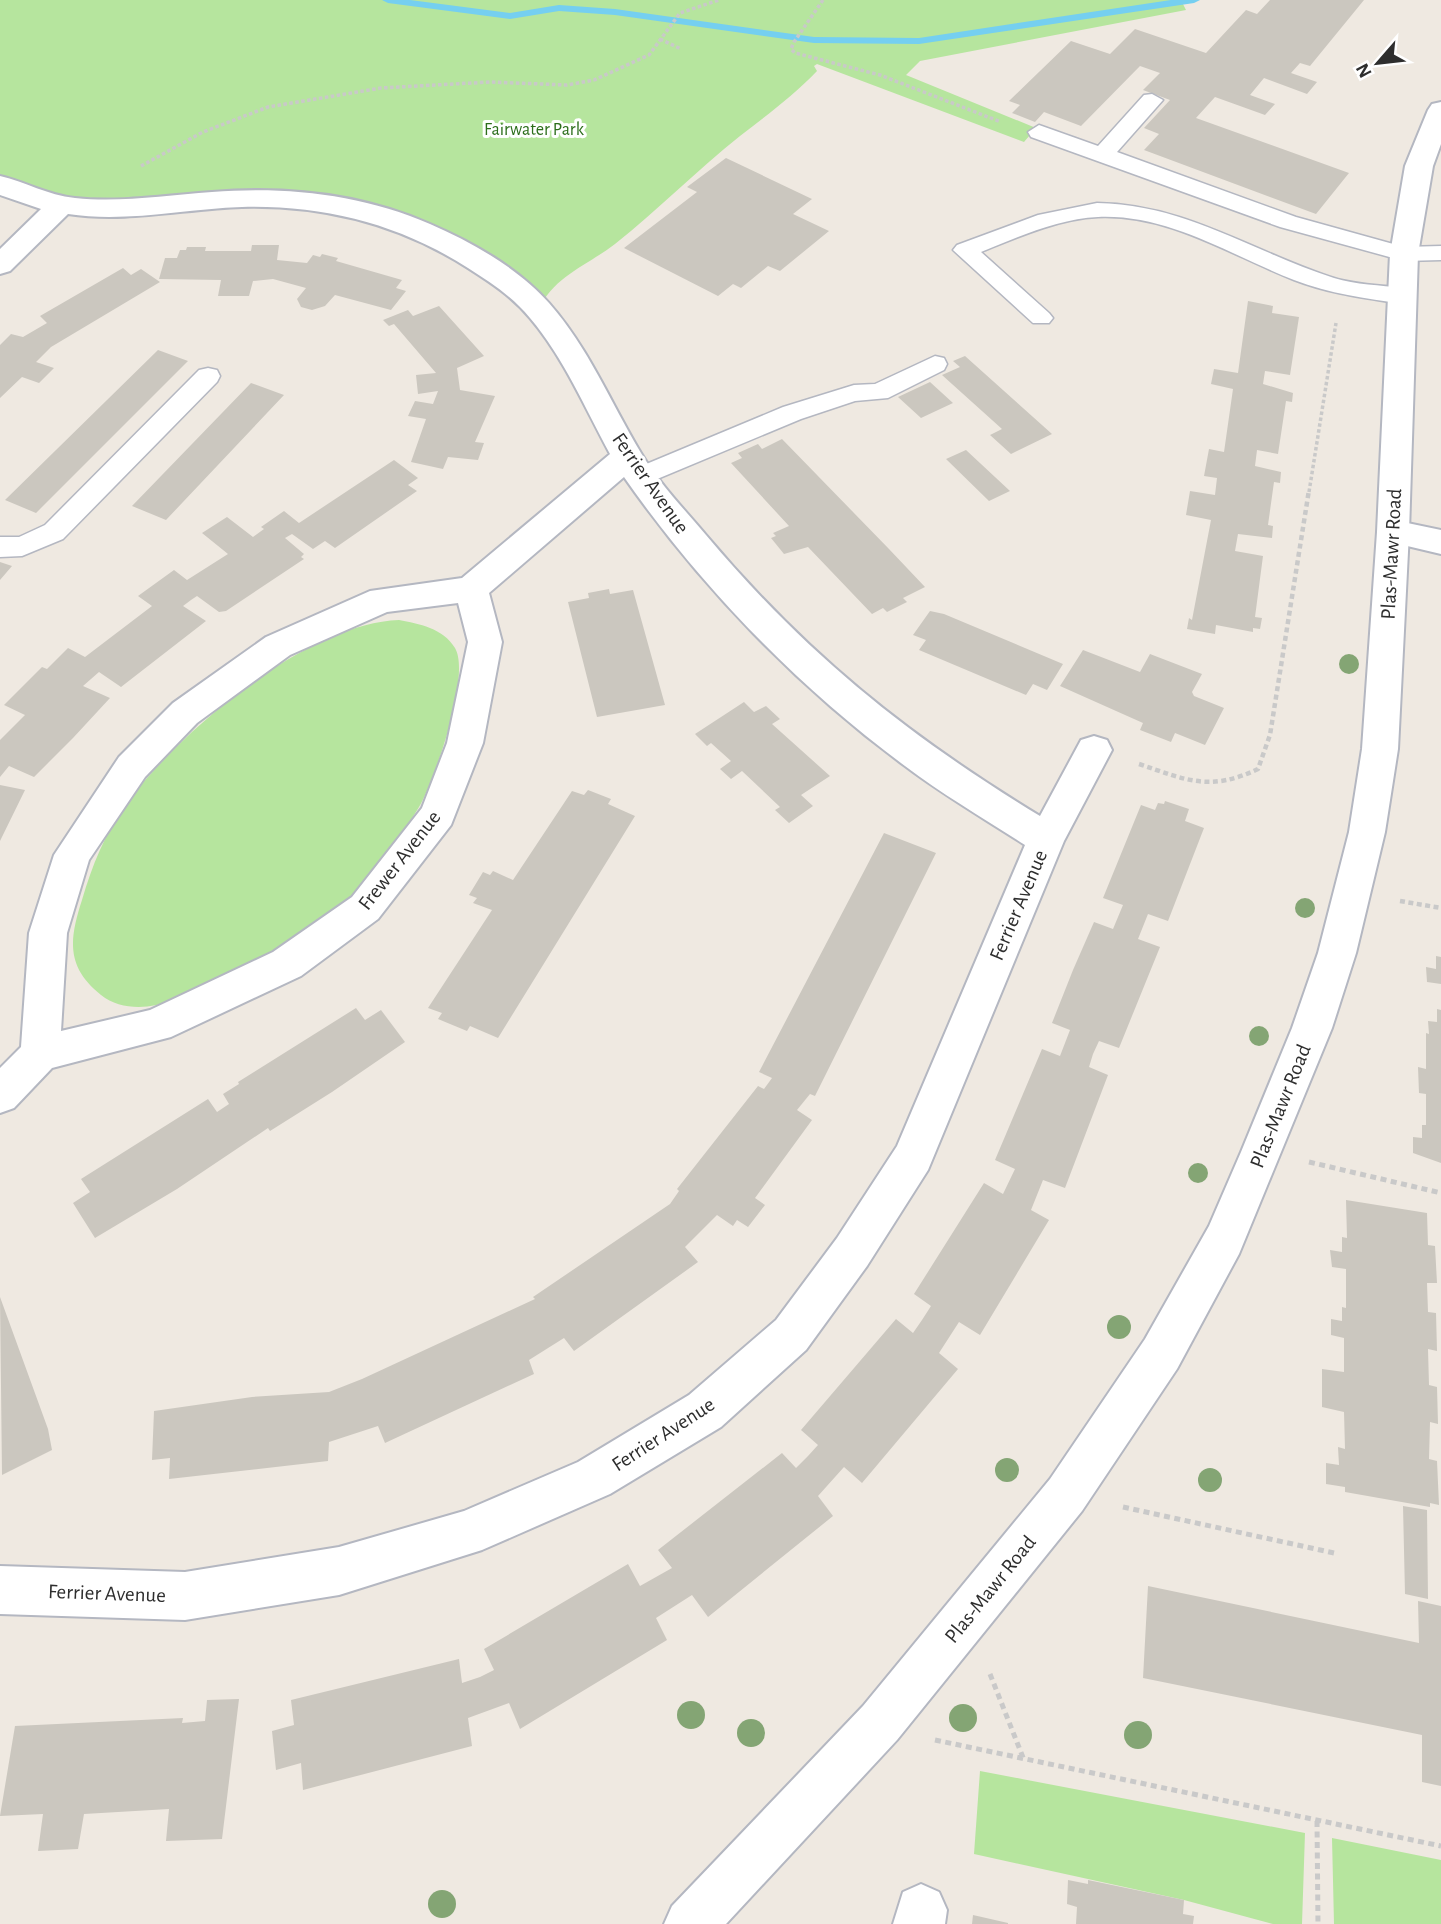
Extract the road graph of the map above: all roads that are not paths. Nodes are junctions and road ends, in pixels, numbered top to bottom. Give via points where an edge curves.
1 (1152, 100) dead end
2 (1441, 110) edge
3 (1039, 132) road end
4 (1104, 153) junction
5 (0, 184) edge
6 (79, 206) junction
7 (1423, 254) edge
8 (0, 265) edge
9 (1403, 296) junction
10 (1041, 318) dead end
11 (936, 364) dead end
12 (208, 376) dead end
13 (634, 466) junction
14 (1393, 532) junction
15 (1441, 542) edge
16 (0, 547) edge
17 (471, 589) junction
18 (1094, 750) road end
19 (1046, 839) junction
20 (40, 1054) junction
21 (0, 1095) edge
22 (0, 1590) edge
23 (690, 1924) edge

1 - 4 lane
2 - 7 street, Plas-Mawr Road via 1419,166
3 - 4 lane
4 - 7 lane via 1288,222
5 - 6 street, Ferrier Avenue
6 - 8 street
6 - 13 street, Ferrier Avenue via 126,209 272,199 404,222 446,243 539,309 573,355
7 - 9 street, Plas-Mawr Road
9 - 10 lane via 1342,287 1136,211 1098,210 1052,218 965,250
9 - 14 street, Plas-Mawr Road
11 - 13 lane via 879,392 854,393
12 - 16 lane via 54,533 22,546
13 - 17 street
13 - 19 street, Ferrier Avenue via 740,598 820,677 903,746
14 - 15 street
14 - 23 street, Plas-Mawr Road via 1380,749 1359,868 1325,991 1224,1240 1161,1354 1066,1494 880,1723
17 - 20 street via 382,600 278,646 185,713 132,767 72,855 48,933
17 - 20 street, Frewer Avenue via 485,642 465,743 438,815 365,908 287,964 157,1025
18 - 19 street
19 - 22 street, Ferrier Avenue via 913,1157 791,1335 705,1411 594,1478 466,1534 340,1572 185,1596
20 - 21 street

